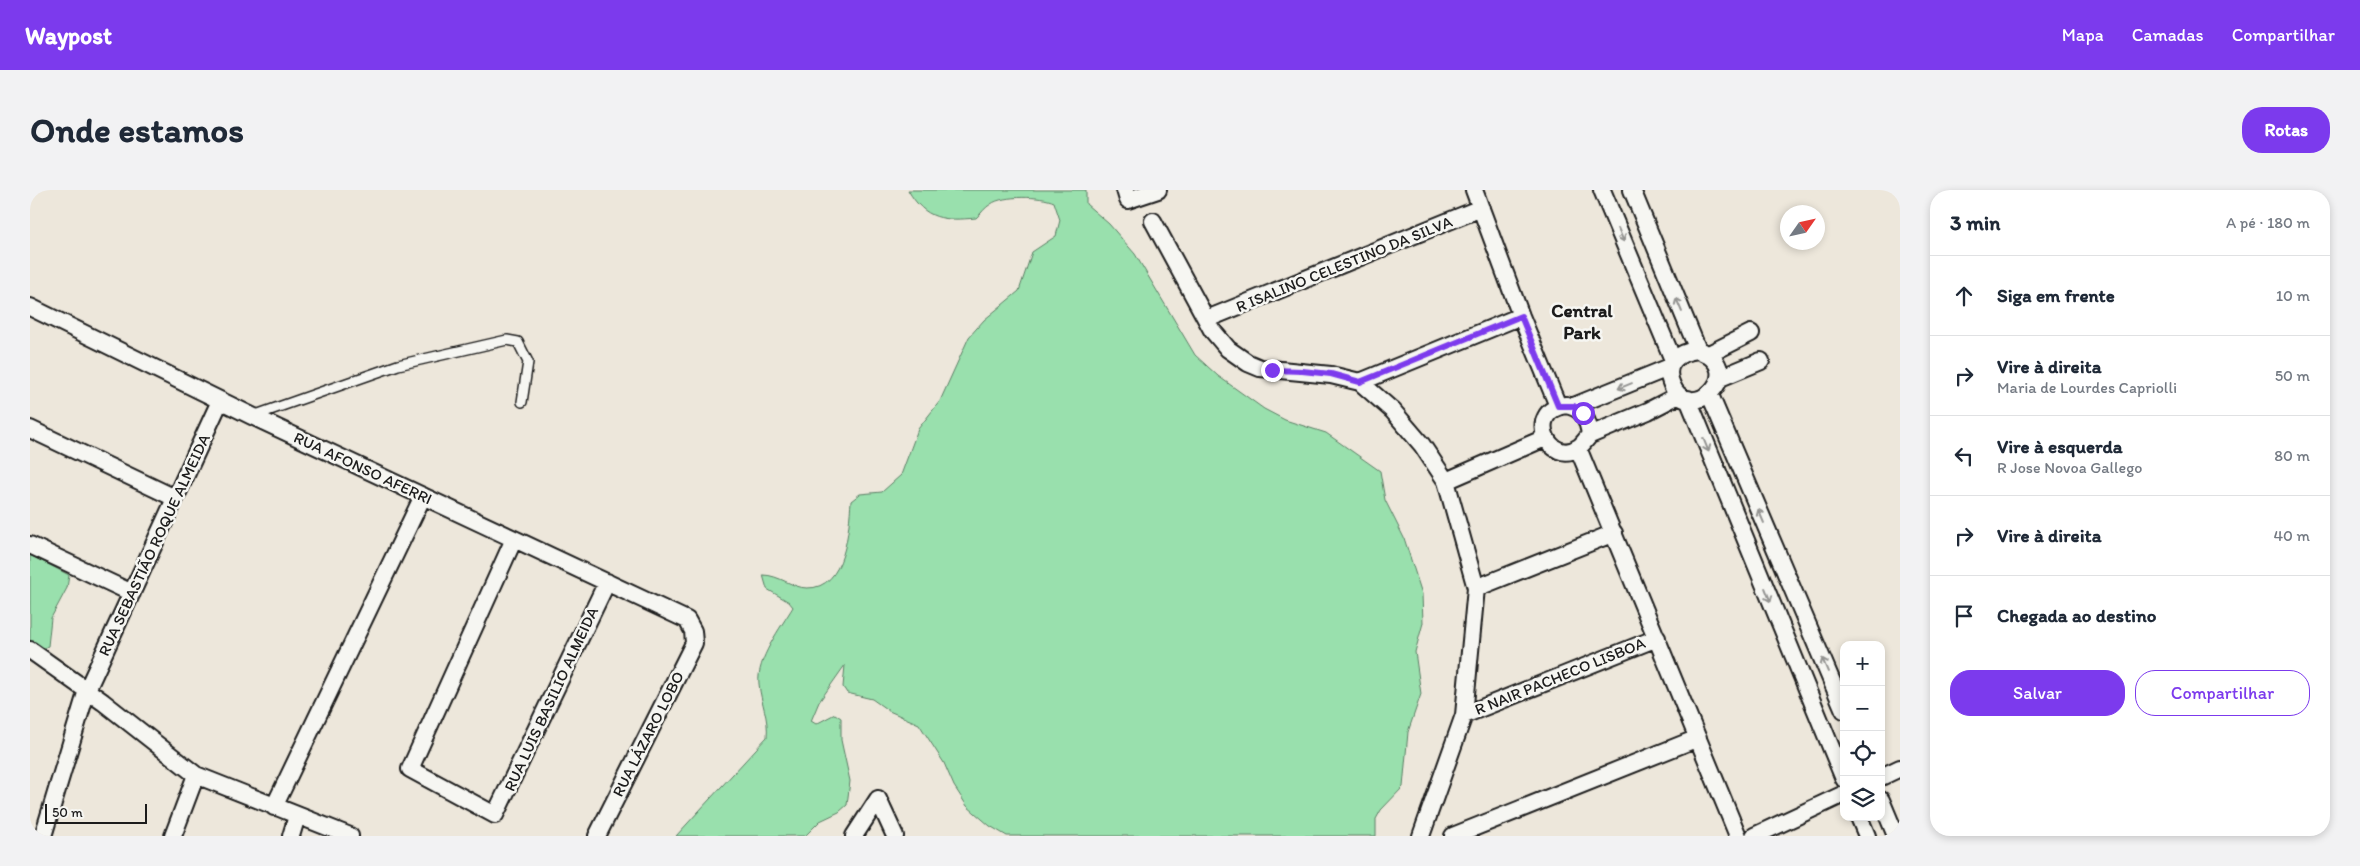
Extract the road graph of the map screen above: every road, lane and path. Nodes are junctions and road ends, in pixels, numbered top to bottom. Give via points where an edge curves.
1 (1125, 190) edge
2 (1158, 190) edge
3 (1474, 190) edge
4 (1602, 190) edge
5 (1632, 190) edge
6 (1481, 208) junction
7 (1153, 222) dead end
8 (30, 307) edge
9 (1521, 316) junction
10 (1207, 319) junction
11 (1751, 333) dead end
12 (1703, 352) junction
13 (1761, 361) dead end
14 (1672, 364) junction
15 (1720, 378) junction
16 (1360, 382) junction
17 (1710, 395) junction
18 (1683, 397) junction
19 (220, 401) junction
20 (522, 402) dead end
21 (1566, 406) junction
22 (252, 416) junction
23 (30, 429) edge
24 (1590, 435) junction
25 (1545, 438) junction
26 (1578, 448) junction
27 (1446, 482) junction
28 (423, 496) junction
29 (175, 498) junction
30 (1614, 533) junction
31 (514, 539) junction
32 (30, 545) edge
33 (606, 582) junction
34 (1476, 588) junction
35 (132, 593) junction
36 (693, 631) joint
37 (1657, 638) junction
38 (30, 650) edge
39 (87, 690) junction
40 (1840, 701) edge
41 (1464, 715) junction
42 (1698, 738) junction
43 (1900, 768) edge
44 (196, 775) junction
45 (1843, 776) edge
46 (1885, 776) edge
47 (1840, 796) edge
48 (274, 807) junction
49 (1885, 810) edge
50 (297, 816) junction
51 (1861, 821) edge
52 (42, 836) edge
53 (173, 836) edge
54 (291, 836) edge
55 (350, 836) edge
56 (597, 836) edge
57 (854, 836) edge
58 (895, 836) edge
59 (1421, 836) edge
60 (1453, 836) edge
61 (1738, 836) edge
62 (1754, 836) edge
63 (1867, 836) edge
64 (1896, 836) edge

1 - 2 street via 1128,200
3 - 6 street
4 -> 14 street
12 -> 5 street
6 - 9 street
6 - 10 street, R ISALINO CELESTINO DA SILVA
7 - 10 street
8 - 19 street, RUA AFONSO AFERRI
9 - 16 street
9 - 21 street
10 - 16 street via 1219,340 1248,363 1272,370 1331,374
11 - 12 street
12 - 14 street via 1684,351
12 - 15 street via 1717,364
13 - 15 street
14 - 18 street via 1669,377 1672,387
14 -> 21 street
15 - 17 street
16 - 27 street via 1393,411 1422,445
17 - 18 street via 1700,400
40 -> 17 street
18 - 24 street
18 -> 45 street
19 - 22 street, RUA AFONSO AFERRI
19 - 29 street, RUA SEBASTIÃO ROQUE ALMEIDA
20 - 22 lane via 528,362 518,342 507,340 398,366
21 - 24 street via 1583,413
21 - 25 street via 1548,413 1543,425
22 - 28 street, RUA AFONSO AFERRI
23 - 29 street
24 - 26 street
25 - 26 street via 1554,448 1566,451
25 - 27 street
26 - 30 street
27 - 34 street
28 - 31 street, RUA AFONSO AFERRI
28 - 48 street
29 - 35 street, RUA SEBASTIÃO ROQUE ALMEIDA
30 - 34 street
30 - 37 street
31 - 33 street, RUA AFONSO AFERRI
31 - 33 street, RUA LUIS BASILIO ALMEIDA via 410,769 495,815
32 - 35 street
33 - 36 street, RUA AFONSO AFERRI via 687,620
34 - 41 street
35 - 39 street, RUA SEBASTIÃO ROQUE ALMEIDA
36 - 56 street, RUA LÁZARO LOBO via 694,643
37 - 41 street, R NAIR PACHECO LISBOA
37 - 42 street
38 - 39 street
39 - 44 street
39 - 52 street, RUA SEBASTIÃO ROQUE ALMEIDA
41 - 59 street
42 - 60 street
42 - 61 street
43 - 46 street
44 - 48 street
44 - 53 street
47 - 62 street
48 - 50 street
49 - 64 street
50 - 54 street
50 - 55 street
51 - 63 street
57 - 58 street via 878,799

